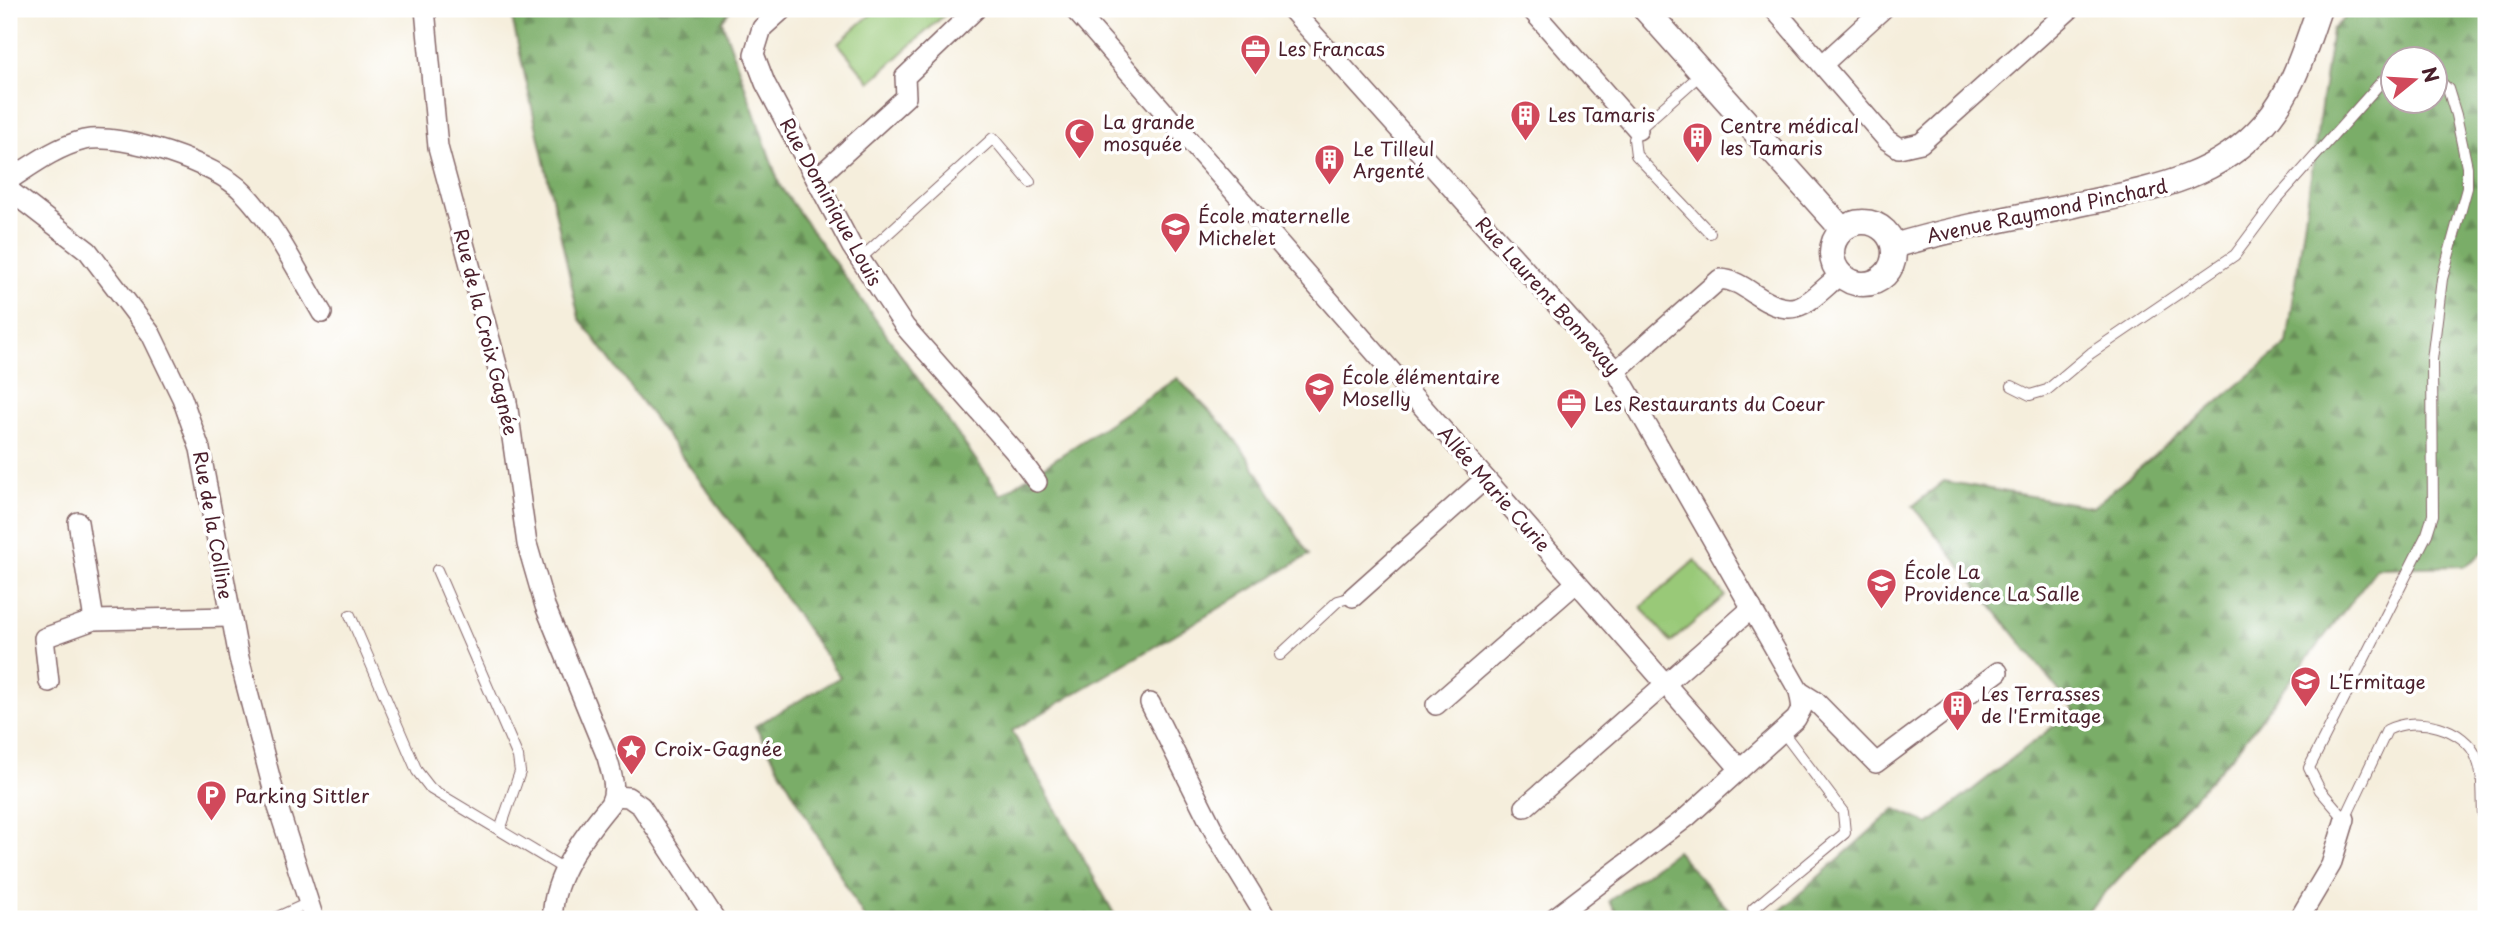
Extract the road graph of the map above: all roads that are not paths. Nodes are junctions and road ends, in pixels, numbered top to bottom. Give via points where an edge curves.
1 (425, 9) edge
2 (783, 9) edge
3 (976, 9) edge
4 (1074, 9) edge
5 (1291, 9) edge
6 (1531, 9) edge
7 (1645, 9) edge
8 (1774, 9) edge
9 (1883, 9) edge
10 (2070, 9) edge
11 (2319, 9) edge
12 (1823, 64) junction
13 (1702, 73) junction
14 (2380, 83) edge
15 (2450, 96) edge
16 (1638, 130) junction
17 (816, 179) junction
18 (9, 180) edge
19 (1030, 182) dead end
20 (9, 190) edge
21 (1842, 229) junction
22 (1710, 233) dead end
23 (1894, 246) junction
24 (860, 259) junction
25 (1841, 274) junction
26 (322, 313) dead end
27 (1616, 371) junction
28 (2012, 386) dead end
29 (1485, 480) junction
30 (1037, 482) dead end
31 (78, 522) dead end
32 (437, 570) dead end
33 (1576, 583) junction
34 (1353, 597) joint
35 (1752, 608) junction
36 (350, 615) dead end
37 (230, 617) junction
38 (94, 620) junction
39 (1280, 655) dead end
40 (1998, 672) dead end
41 (49, 682) dead end
42 (1666, 683) junction
43 (1799, 691) junction
44 (1150, 703) dead end
45 (1436, 705) dead end
46 (1782, 731) junction
47 (1740, 769) junction
48 (615, 796) junction
49 (1525, 807) dead end
50 (2345, 819) junction
51 (2486, 821) edge
52 (500, 830) junction
53 (567, 870) junction
54 (1753, 909) dead end
55 (311, 911) edge
56 (273, 919) edge
57 (553, 919) edge
58 (715, 919) edge
59 (1267, 919) edge
60 (1553, 919) edge
61 (2299, 919) edge

1 - 48 street, Rue de la Croix Gagnée via 438,147 507,402 527,544 545,606 607,757
2 - 17 street, Rue Dominique Louis via 762,28 754,54
3 - 17 street via 905,77 906,97
4 - 29 street, Allée Marie Curie
5 - 27 street, Rue Laurent Bonnevay
6 - 16 street
7 - 13 street
8 - 12 street
9 - 12 street
10 - 12 street via 1921,143 1908,148 1899,148 1887,139
11 - 23 street, Avenue Raymond Pinchard via 2278,105 2266,123 2224,160 2169,186
13 - 16 lane
13 - 21 street
14 - 28 lane via 2276,200 2235,255 2091,352 2047,390 2029,395
15 - 50 lane via 2467,167 2467,188 2442,279 2432,360 2433,515 2361,667 2311,759 2312,778
16 - 22 lane via 1636,155
17 - 24 street, Rue Dominique Louis
18 - 26 street via 58,150 85,140 107,138 186,159 216,172 242,191
19 - 24 lane via 993,138
20 - 37 street, Rue de la Colline via 88,251 157,345 200,449
21 - 23 street via 1859,222 1877,225
21 - 25 street via 1832,251
23 - 25 street via 1888,272 1874,282 1856,283
24 - 30 street, Rue Dominique Louis via 927,355
25 - 27 street via 1799,307 1787,310 1720,279
27 - 35 street, Rue Laurent Bonnevay
29 - 33 street, Allée Marie Curie
29 - 34 street
31 - 38 street
32 - 52 lane via 518,757 520,772
33 - 42 street, Allée Marie Curie
33 - 45 street
34 - 39 lane via 1338,601
35 - 42 street
35 - 43 street, Rue Laurent Bonnevay
36 - 52 lane via 417,771 431,789
37 - 38 street
37 - 55 street, Rue de la Colline via 277,804
38 - 41 street via 44,638
40 - 43 street via 1876,763 1815,701
42 - 47 street, Allée Marie Curie
42 - 49 street
43 - 46 street via 1802,708
44 - 59 street via 1217,837
46 - 47 street
46 - 54 lane via 1843,812 1845,833
47 - 60 street via 1687,817
48 - 53 street
48 - 58 street via 628,797 641,806
50 - 51 lane via 2387,730 2423,722 2455,735 2475,753
50 - 61 street via 2331,865
52 - 53 lane
53 - 57 street via 553,900
55 - 56 lane

